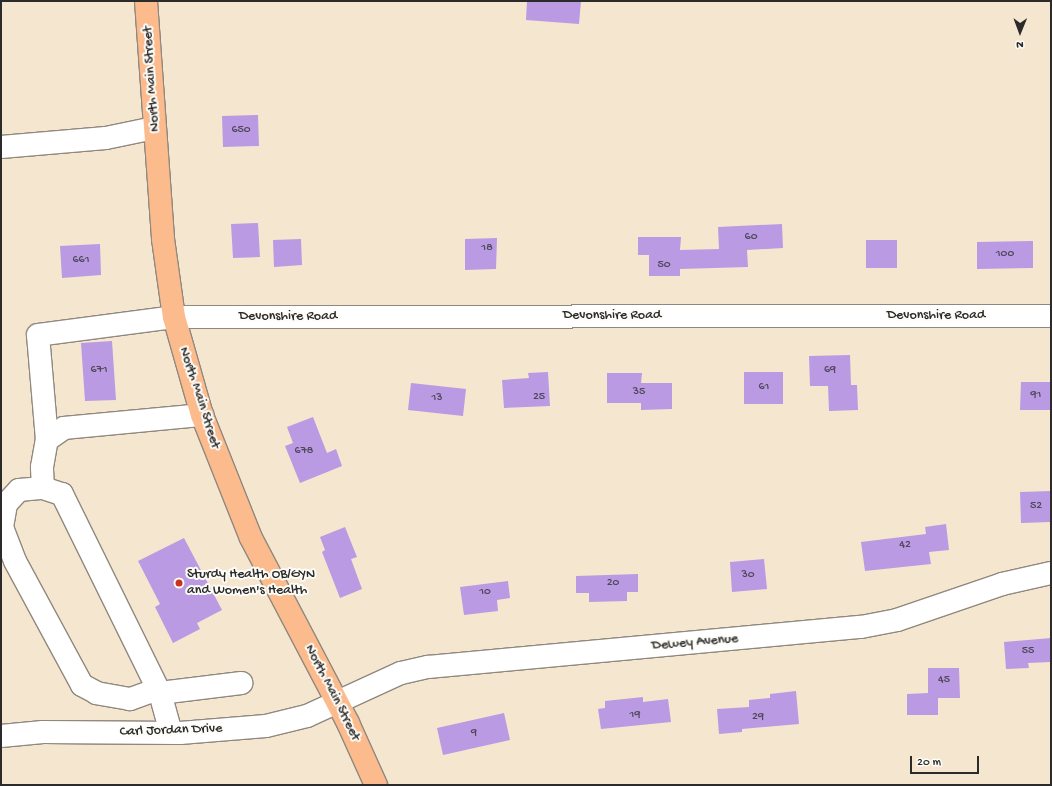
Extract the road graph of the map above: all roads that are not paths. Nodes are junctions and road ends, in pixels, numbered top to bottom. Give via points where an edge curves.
1 (146, 1) edge
2 (154, 128) junction
3 (1, 147) edge
4 (1051, 316) edge
5 (174, 317) junction
6 (202, 415) junction
7 (47, 440) junction
8 (43, 488) junction
9 (1051, 573) edge
10 (241, 682) dead end
11 (159, 691) junction
12 (337, 702) junction
13 (171, 733) junction
14 (1, 736) edge
15 (376, 785) edge

1 - 2 main road, North Main Street
2 - 3 street via 106,138
2 - 5 main road, North Main Street via 163,239
4 - 5 street, Devonshire Road
5 - 6 main road, North Main Street
5 - 7 street, Devonshire Road via 38,335
6 - 7 street via 64,428
6 - 12 main road, North Main Street via 252,538
7 - 8 street via 42,467
8 - 11 street via 62,494
8 - 11 street via 19,490 6,504 2,527 15,561 82,685 97,693 130,699
9 - 12 street, Dewey Avenue via 1002,584 897,620 861,627 459,663 401,674
10 - 11 street
11 - 13 street
12 - 13 street, Carl Jordan Drive via 307,716 266,726
12 - 15 main road, North Main Street
13 - 14 street, Carl Jordan Drive via 43,732

